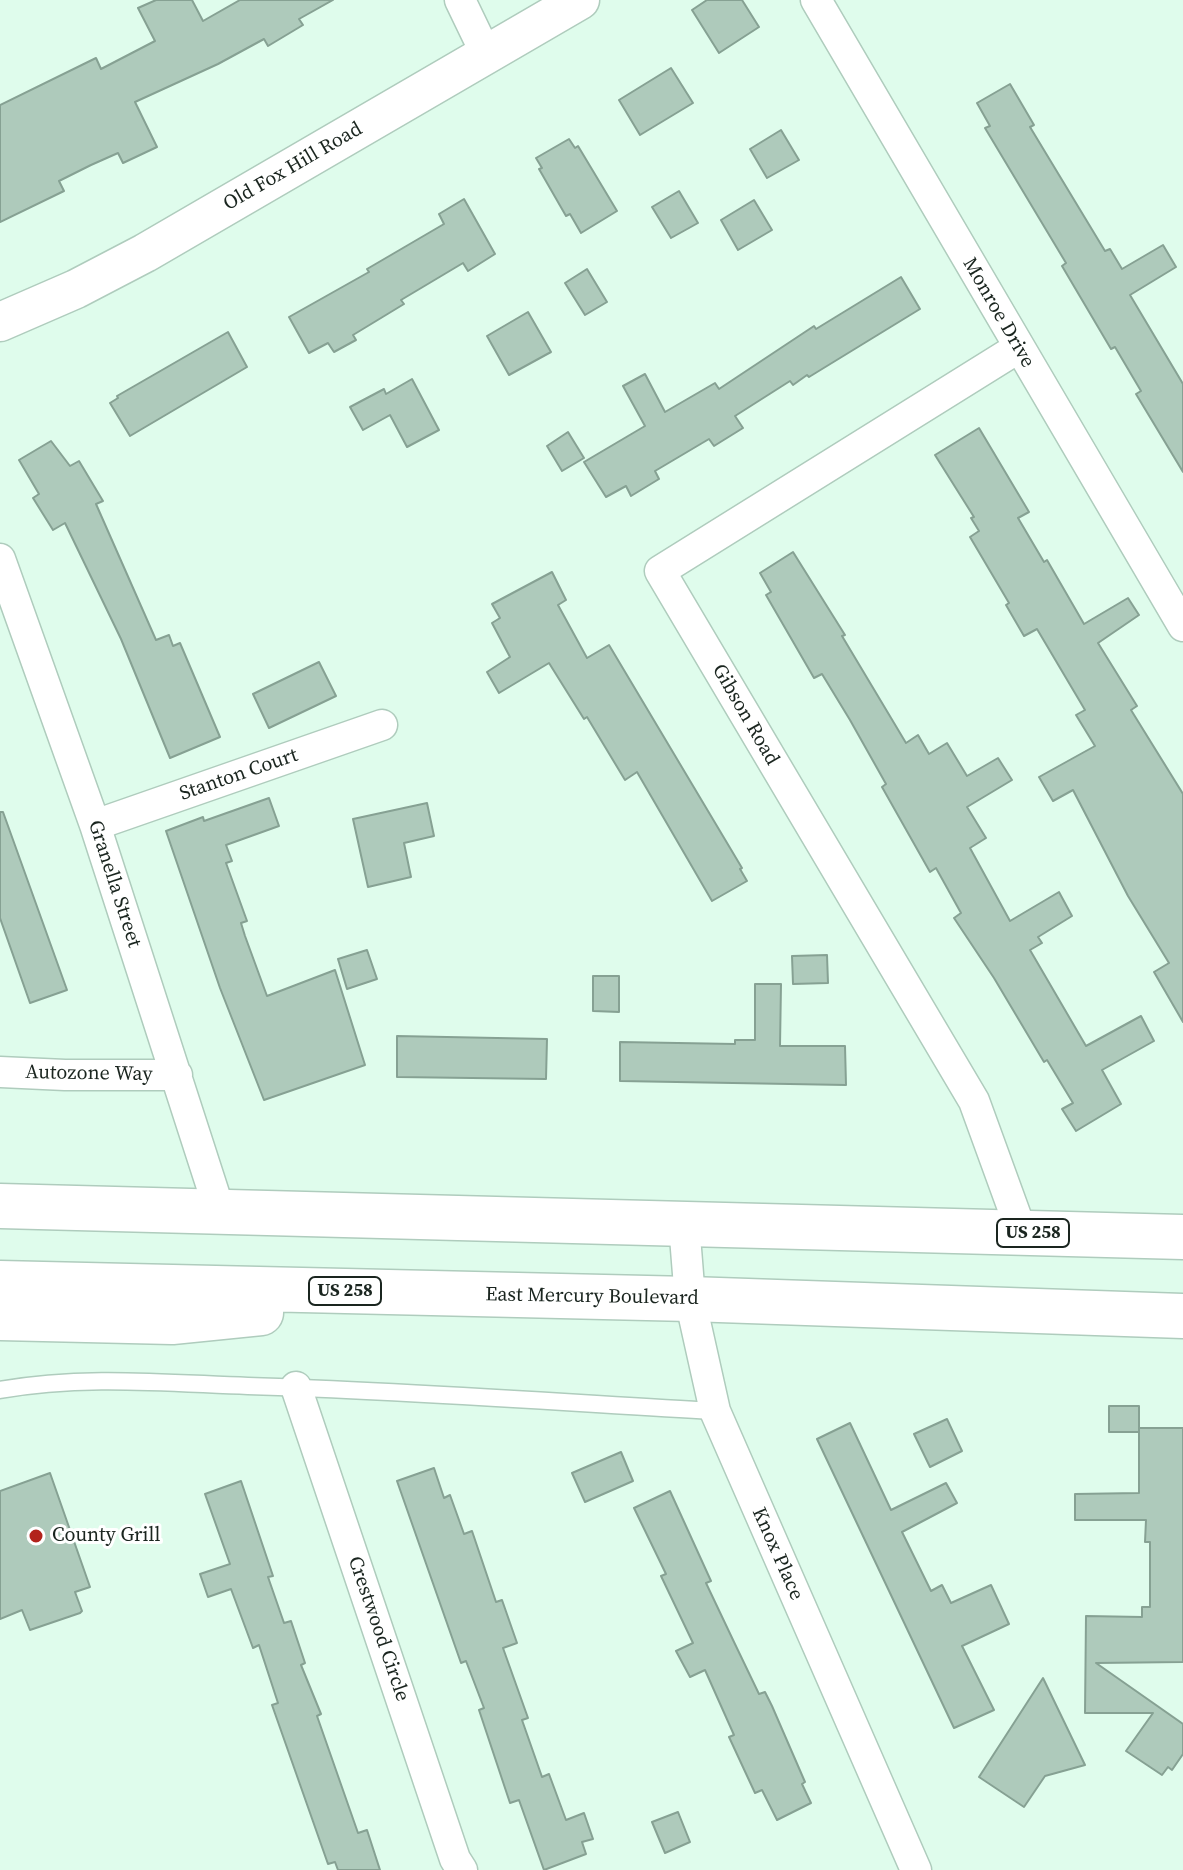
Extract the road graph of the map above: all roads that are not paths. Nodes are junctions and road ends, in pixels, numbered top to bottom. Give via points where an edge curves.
1 (460, 0) edge
2 (580, 0) edge
3 (816, 0) edge
4 (486, 54) junction
5 (0, 322) edge
6 (1018, 348) junction
7 (0, 559) edge
8 (1183, 626) edge
9 (382, 725) dead end
10 (95, 825) junction
11 (0, 1072) edge
12 (177, 1075) junction
13 (0, 1176) edge
14 (0, 1206) edge
15 (220, 1212) junction
16 (684, 1224) junction
17 (1022, 1233) junction
18 (1183, 1237) edge
19 (0, 1283) edge
20 (464, 1294) junction
21 (690, 1299) junction
22 (1183, 1316) edge
23 (0, 1318) edge
24 (296, 1387) junction
25 (0, 1390) edge
26 (715, 1411) junction
27 (462, 1870) edge
28 (916, 1870) edge

1 - 4 street
2 - 4 street, Old Fox Hill Road
3 - 6 street, Monroe Drive
4 - 5 street, Old Fox Hill Road via 145,253
6 - 8 street, Monroe Drive
6 - 17 street, Gibson Road via 660,571 974,1101
7 - 10 street, Granella Street
9 - 10 street, Stanton Court
10 - 12 street, Granella Street
11 - 12 street, Autozone Way
12 - 15 street, Granella Street
13 - 15 main road
14 - 15 main road, US 258
15 - 16 main road, US 258
16 - 17 main road, US 258
16 - 21 street, Knox Place
17 - 18 main road, US 258
19 - 20 main road, East Mercury Boulevard / US 258
20 - 21 main road, East Mercury Boulevard / US 258
20 - 23 main road via 172,1322
21 - 22 main road, East Mercury Boulevard / US 258
21 - 26 street, Knox Place
24 - 25 lane via 69,1381
24 - 26 lane
24 - 27 street, Crestwood Circle
26 - 28 street, Knox Place

